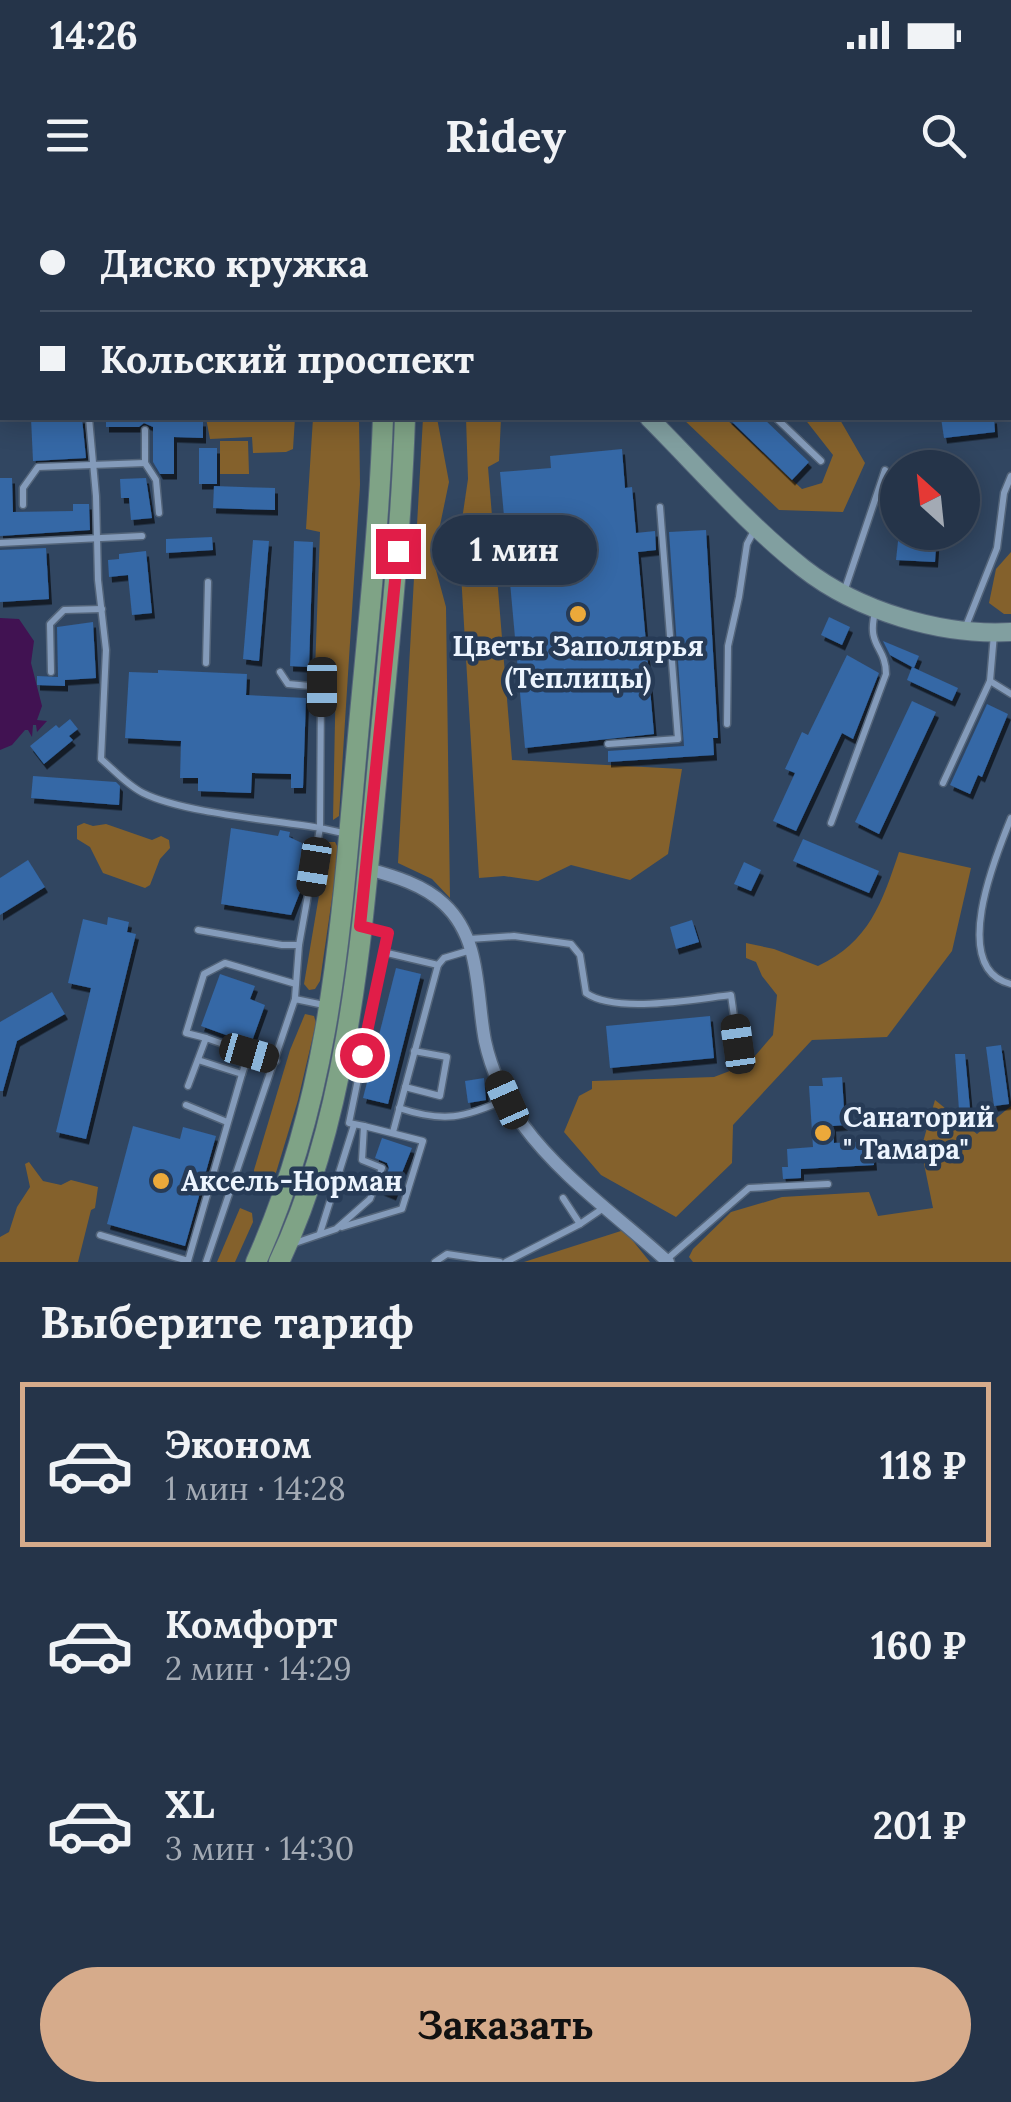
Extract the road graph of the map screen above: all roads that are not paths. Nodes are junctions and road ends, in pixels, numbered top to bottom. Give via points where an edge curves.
1 (89, 420) edge
2 (383, 420) edge
3 (405, 420) edge
4 (652, 420) edge
5 (778, 420) edge
6 (145, 430) dead end
7 (821, 460) dead end
8 (91, 464) junction
9 (145, 464) junction
10 (1011, 476) edge
11 (880, 485) edge
12 (23, 505) dead end
13 (660, 507) dead end
14 (159, 513) dead end
15 (757, 525) junction
16 (142, 536) dead end
17 (97, 538) junction
18 (0, 543) edge
19 (208, 582) dead end
20 (844, 593) junction
21 (102, 608) junction
22 (876, 608) junction
23 (964, 630) junction
24 (1002, 632) edge
25 (206, 664) dead end
26 (51, 672) dead end
27 (280, 672) dead end
28 (990, 680) junction
29 (1011, 694) edge
30 (727, 724) dead end
31 (608, 744) dead end
32 (943, 783) dead end
33 (1011, 818) edge
34 (831, 823) dead end
35 (320, 828) junction
36 (349, 834) junction
37 (346, 866) junction
38 (368, 869) junction
39 (369, 928) junction
40 (198, 930) dead end
41 (299, 944) junction
42 (470, 945) junction
43 (383, 952) junction
44 (438, 965) junction
45 (296, 984) junction
46 (1011, 984) edge
47 (294, 999) junction
48 (330, 1006) junction
49 (206, 1038) junction
50 (738, 1044) dead end
51 (414, 1050) junction
52 (249, 1053) junction
53 (198, 1060) junction
54 (276, 1060) junction
55 (242, 1074) junction
56 (188, 1086) dead end
57 (404, 1087) junction
58 (507, 1100) junction
59 (186, 1105) dead end
60 (399, 1108) junction
61 (227, 1122) junction
62 (344, 1123) junction
63 (364, 1126) junction
64 (392, 1132) junction
65 (828, 1184) dead end
66 (564, 1198) dead end
67 (604, 1207) junction
68 (580, 1224) junction
69 (336, 1229) junction
70 (320, 1234) junction
71 (100, 1235) dead end
72 (281, 1258) edge
73 (667, 1261) edge
74 (206, 1262) edge
75 (256, 1262) edge
76 (435, 1262) edge
77 (503, 1262) edge

1 - 8 lane
2 - 36 main road
3 - 38 main road
4 - 15 main road
5 - 7 lane
6 - 9 lane
8 - 9 lane
8 - 12 lane via 38,468 23,488
8 - 17 lane
9 - 14 lane via 156,480
10 - 23 lane via 998,548
11 - 20 lane
13 - 31 lane via 678,739
15 - 20 main road via 804,569
15 - 30 lane via 746,544 728,646
16 - 17 lane
17 - 18 lane
17 - 21 lane
19 - 25 lane
20 - 22 main road
21 - 26 lane via 64,610 50,624
21 - 35 lane via 100,759 158,798
22 - 23 main road
22 - 34 lane via 871,635 886,674
23 - 24 main road
24 - 28 lane
27 - 35 lane via 288,684 322,687
28 - 29 lane
28 - 32 lane
33 - 46 lane via 982,910 980,947 992,977
35 - 36 lane
35 - 41 lane
36 - 37 main road
37 - 38 main road
37 - 48 main road
38 - 39 main road
38 - 42 street via 422,888 444,904
39 - 43 lane via 388,933
39 - 62 main road via 339,1080
40 - 41 lane
41 - 45 lane
42 - 44 lane
42 - 50 lane via 514,936 571,944 580,956 586,994 604,1002 732,995
42 - 58 street via 486,1046
43 - 44 lane
43 - 62 lane
44 - 51 lane
45 - 47 lane
45 - 49 lane via 225,963 204,974 186,1033
47 - 48 lane
47 - 54 lane
48 - 75 main road via 302,1141
49 - 52 lane
49 - 53 lane
51 - 57 lane
51 - 57 lane via 447,1057 440,1096
52 - 54 lane
52 - 55 lane
53 - 55 lane
53 - 56 lane
54 - 74 lane
55 - 61 lane
57 - 60 lane
58 - 60 lane via 456,1118
58 - 67 street via 552,1159
59 - 61 lane
60 - 64 lane
61 - 71 lane via 188,1260
62 - 63 lane
62 - 70 lane
62 - 72 main road via 322,1146
63 - 64 lane
63 - 69 lane via 362,1160 382,1168 370,1199
64 - 69 lane via 424,1141 402,1209
65 - 73 lane via 749,1188
66 - 68 lane
67 - 68 lane
67 - 73 street
68 - 77 lane
69 - 70 lane
70 - 72 lane via 297,1242
76 - 77 lane via 448,1254

